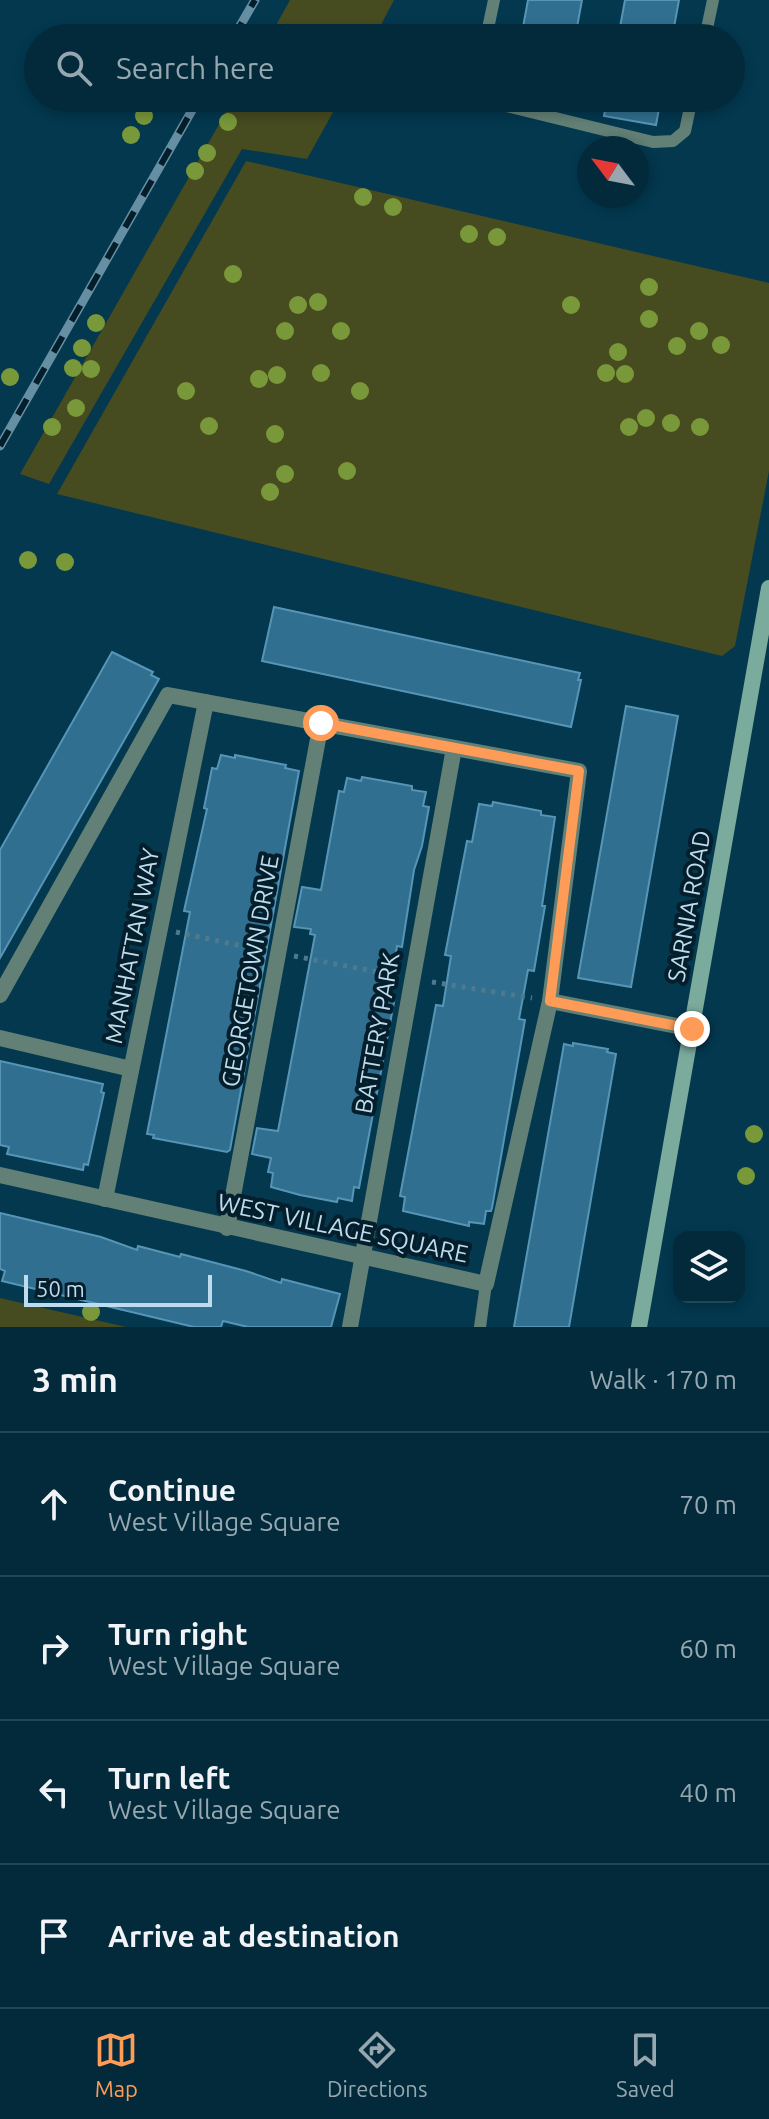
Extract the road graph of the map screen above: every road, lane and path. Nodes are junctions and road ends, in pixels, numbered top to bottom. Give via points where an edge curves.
1 (494, 0) edge
2 (713, 0) edge
3 (489, 24) edge
4 (708, 24) edge
5 (531, 112) edge
6 (689, 112) edge
7 (769, 588) edge
8 (206, 702) junction
9 (321, 723) junction
10 (454, 748) junction
11 (160, 929) junction
12 (278, 953) junction
13 (411, 978) junction
14 (0, 995) edge
15 (550, 1001) junction
16 (692, 1029) junction
17 (0, 1038) edge
18 (131, 1069) junction
19 (0, 1175) edge
20 (105, 1199) junction
21 (227, 1228) junction
22 (361, 1257) junction
23 (486, 1284) junction
24 (350, 1327) edge
25 (480, 1327) edge
26 (639, 1327) edge

1 - 3 lane
2 - 4 lane
5 - 6 lane via 653,142 673,141 685,131
7 - 16 main road, SARNIA ROAD
8 - 9 street, WEST VILLAGE SQUARE
8 - 11 street, MANHATTAN WAY
8 - 14 street, WEST VILLAGE SQUARE via 168,695
9 - 10 street, WEST VILLAGE SQUARE
9 - 12 street, GEORGETOWN DRIVE
10 - 13 street, BATTERY PARK
10 - 15 street, WEST VILLAGE SQUARE via 579,771
11 - 12 path
11 - 18 street, MANHATTAN WAY
12 - 13 path
12 - 21 street, GEORGETOWN DRIVE
13 - 15 path
13 - 22 street, BATTERY PARK
15 - 16 street
15 - 23 street, WEST VILLAGE SQUARE
16 - 26 main road, SARNIA ROAD
17 - 18 street
18 - 20 street, MANHATTAN WAY
19 - 20 street, WEST VILLAGE SQUARE
20 - 21 street, WEST VILLAGE SQUARE
21 - 22 street, WEST VILLAGE SQUARE
22 - 23 street, WEST VILLAGE SQUARE
22 - 24 street, BATTERY PARK
23 - 25 lane

